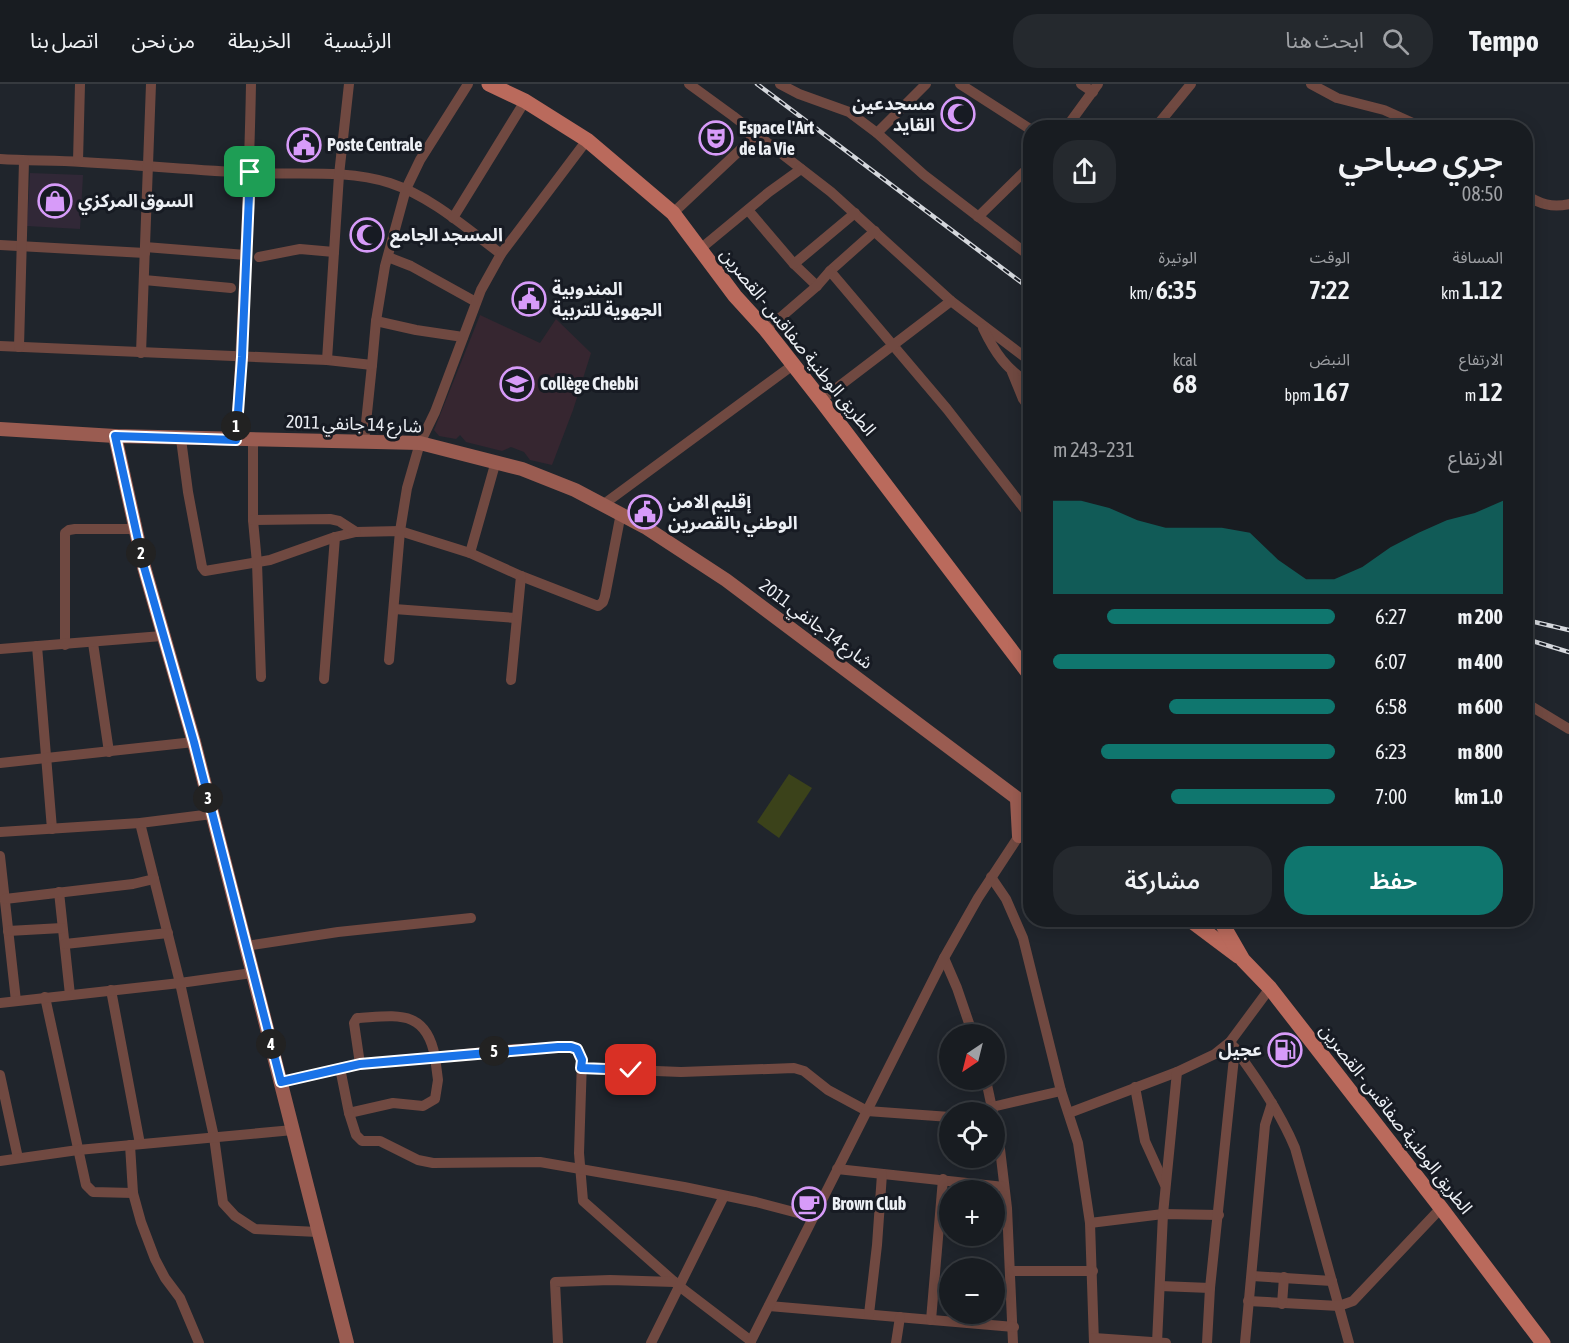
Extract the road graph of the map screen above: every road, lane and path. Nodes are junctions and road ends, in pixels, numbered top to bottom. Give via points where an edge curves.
1 (80, 84) edge
2 (151, 84) edge
3 (251, 84) edge
4 (349, 84) edge
5 (468, 84) edge
6 (489, 84) edge
7 (689, 84) edge
8 (780, 84) edge
9 (926, 84) edge
10 (960, 84) edge
11 (1081, 84) edge
12 (1191, 84) edge
13 (1311, 84) edge
14 (1095, 88) edge
15 (525, 101) junction
16 (1072, 120) edge
17 (1162, 120) edge
18 (1406, 120) edge
19 (1023, 124) edge
20 (877, 133) junction
21 (756, 135) junction
22 (587, 140) junction
23 (0, 159) edge
24 (24, 161) junction
25 (78, 161) junction
26 (149, 166) junction
27 (801, 169) junction
28 (250, 172) junction
29 (1023, 173) edge
30 (339, 175) junction
31 (406, 189) junction
32 (1533, 199) edge
33 (1569, 204) edge
34 (748, 210) junction
35 (673, 213) junction
36 (855, 213) junction
37 (978, 217) junction
38 (453, 218) junction
39 (875, 231) junction
40 (0, 245) edge
41 (22, 246) junction
42 (145, 250) junction
43 (699, 250) junction
44 (1023, 251) edge
45 (334, 252) junction
46 (246, 255) junction
47 (501, 255) junction
48 (259, 257) dead end
49 (388, 257) junction
50 (794, 264) junction
51 (830, 271) junction
52 (144, 280) junction
53 (817, 286) junction
54 (231, 288) dead end
55 (476, 302) junction
56 (951, 302) junction
57 (376, 321) junction
58 (982, 326) junction
59 (766, 330) junction
60 (463, 337) junction
61 (0, 346) edge
62 (19, 347) junction
63 (893, 347) junction
64 (141, 353) junction
65 (1023, 356) edge
66 (242, 357) junction
67 (327, 360) junction
68 (372, 365) junction
69 (793, 365) junction
70 (1012, 372) junction
71 (1023, 379) edge
72 (1023, 399) edge
73 (821, 400) junction
74 (0, 429) edge
75 (115, 436) junction
76 (181, 439) junction
77 (236, 440) junction
78 (253, 441) junction
79 (364, 442) junction
80 (420, 443) junction
81 (496, 461) junction
82 (604, 504) junction
83 (1023, 507) edge
84 (621, 513) junction
85 (253, 520) junction
86 (135, 529) junction
87 (400, 531) junction
88 (356, 532) junction
89 (335, 537) junction
90 (470, 553) junction
91 (257, 563) junction
92 (521, 576) junction
93 (394, 609) junction
94 (516, 618) junction
95 (162, 636) junction
96 (93, 643) junction
97 (65, 645) junction
98 (37, 646) junction
99 (0, 649) edge
100 (389, 660) dead end
101 (1023, 666) edge
102 (261, 677) dead end
103 (324, 679) dead end
104 (511, 680) dead end
105 (1533, 707) edge
106 (1569, 729) edge
107 (194, 742) junction
108 (109, 752) junction
109 (48, 758) junction
110 (0, 763) edge
111 (1023, 800) edge
112 (212, 814) junction
113 (140, 823) junction
114 (52, 829) junction
115 (0, 832) edge
116 (1023, 835) edge
117 (0, 856) edge
118 (991, 877) junction
119 (154, 879) junction
120 (59, 892) junction
121 (5, 898) junction
122 (471, 918) dead end
123 (1198, 927) edge
124 (1224, 927) edge
125 (62, 928) junction
126 (8, 931) junction
127 (168, 933) junction
128 (65, 944) junction
129 (246, 946) junction
130 (5, 950) edge
131 (944, 958) junction
132 (1243, 960) junction
133 (252, 973) junction
134 (180, 983) junction
135 (1270, 988) junction
136 (111, 990) junction
137 (70, 994) junction
138 (45, 997) junction
139 (16, 1001) junction
140 (0, 1003) edge
141 (969, 1024) edge
142 (1232, 1045) junction
143 (435, 1058) junction
144 (360, 1064) junction
145 (340, 1068) junction
146 (581, 1068) junction
147 (1177, 1072) junction
148 (0, 1076) edge
149 (281, 1082) junction
150 (1135, 1087) junction
151 (1061, 1091) junction
152 (1272, 1103) junction
153 (867, 1111) junction
154 (1005, 1112) edge
155 (349, 1113) junction
156 (1069, 1113) junction
157 (939, 1116) edge
158 (292, 1130) junction
159 (214, 1137) junction
160 (135, 1144) junction
161 (78, 1150) junction
162 (18, 1158) junction
163 (0, 1161) edge
164 (580, 1169) junction
165 (837, 1169) junction
166 (882, 1174) junction
167 (943, 1179) junction
168 (951, 1180) edge
169 (1165, 1185) junction
170 (133, 1193) junction
171 (724, 1196) junction
172 (1005, 1199) edge
173 (1441, 1208) junction
174 (1163, 1214) junction
175 (1219, 1215) junction
176 (813, 1217) junction
177 (1090, 1222) junction
178 (318, 1232) junction
179 (1011, 1271) junction
180 (1093, 1272) junction
181 (1252, 1276) junction
182 (1284, 1277) junction
183 (1332, 1281) junction
184 (677, 1284) junction
185 (1160, 1286) junction
186 (1210, 1288) junction
187 (1248, 1301) junction
188 (1282, 1304) junction
189 (769, 1306) junction
190 (1339, 1306) junction
191 (869, 1314) junction
192 (900, 1317) junction
193 (931, 1320) junction
194 (1014, 1327) junction
195 (1094, 1340) edge
196 (751, 1342) edge
197 (199, 1343) edge
198 (347, 1343) edge
199 (558, 1343) edge
200 (651, 1343) edge
201 (896, 1343) edge
202 (1013, 1343) edge
203 (1160, 1343) edge
204 (1207, 1343) edge
205 (1245, 1343) edge
206 (1349, 1343) edge
207 (1543, 1343) edge

1 - 25 street
2 - 26 street
3 - 28 street
4 - 30 street
5 - 31 street
6 - 15 main road, الطريق الوطنية صفاقس - القصرين
7 - 21 street
8 - 20 street via 849,112
9 - 20 street
10 - 19 street
11 - 14 street
12 - 17 street
13 - 18 street via 1337,98
14 - 16 street
15 - 22 main road, الطريق الوطنية صفاقس - القصرين
15 - 38 street
20 - 37 street via 902,158
21 - 27 street
21 - 35 street
22 - 35 main road, الطريق الوطنية صفاقس - القصرين
22 - 47 street
23 - 24 street
24 - 25 street
24 - 41 street
25 - 26 street
26 - 28 street
26 - 42 street
27 - 34 street
27 - 36 street
28 - 30 street
28 - 46 street
29 - 37 street
30 - 31 street
30 - 45 street
31 - 38 street
31 - 49 street
32 - 33 street via 1556,207
34 - 43 street
34 - 50 street
35 - 43 main road, الطريق الوطنية صفاقس - القصرين
36 - 39 street
36 - 50 street
37 - 44 street
38 - 47 street
39 - 51 street
39 - 56 street
40 - 41 street
41 - 42 street
41 - 62 street
42 - 46 street
42 - 52 street
43 - 59 main road, الطريق الوطنية صفاقس - القصرين
45 - 48 street via 300,249
45 - 67 street
46 - 66 street
47 - 55 street
49 - 55 street
49 - 57 street
50 - 53 street
51 - 53 street
51 - 63 street
52 - 54 street
52 - 64 street
53 - 59 street
55 - 60 street
56 - 58 street
56 - 63 street
57 - 60 street
57 - 68 street
58 - 65 street
58 - 70 street
59 - 69 main road, الطريق الوطنية صفاقس - القصرين
60 - 80 street
61 - 62 street
62 - 64 street
63 - 73 street
63 - 83 street
64 - 66 street
66 - 67 street
66 - 77 street
67 - 68 street
68 - 79 street
69 - 73 main road, الطريق الوطنية صفاقس - القصرين
69 - 82 street
70 - 71 street
70 - 72 street
73 - 101 main road, الطريق الوطنية صفاقس - القصرين
74 - 75 main road, شارع 14 جانفي 2011
75 - 76 main road, شارع 14 جانفي 2011
75 - 86 main road
76 - 77 main road, شارع 14 جانفي 2011
76 - 91 street via 202,567 210,572
77 - 78 main road, شارع 14 جانفي 2011
78 - 79 main road, شارع 14 جانفي 2011
78 - 85 street
79 - 80 main road, شارع 14 جانفي 2011
80 - 81 main road, شارع 14 جانفي 2011
80 - 87 street
81 - 82 main road, شارع 14 جانفي 2011
81 - 90 street
82 - 84 main road, شارع 14 جانفي 2011
84 - 92 street via 600,604 595,606
84 - 111 main road, شارع 14 جانفي 2011 via 726,580
85 - 88 street via 339,520
85 - 91 street
86 - 95 main road
86 - 97 street via 75,529 65,533
87 - 88 street
87 - 90 street
87 - 93 street
88 - 89 street
89 - 91 street
89 - 103 street
90 - 92 street
91 - 102 street
92 - 94 street
93 - 94 street
93 - 100 street
94 - 104 street
95 - 96 street
95 - 107 main road
96 - 97 street
96 - 108 street
97 - 98 street
98 - 99 street
98 - 109 street
105 - 106 street
107 - 108 street
107 - 112 main road
108 - 109 street
109 - 110 street
109 - 114 street
112 - 113 street
112 - 129 main road
113 - 114 street
113 - 119 street
114 - 115 street
116 - 118 street
117 - 121 street
118 - 131 street
118 - 151 street via 1006,899 1023,938
119 - 120 street
119 - 127 street
120 - 121 street
120 - 125 street
121 - 126 street
122 - 129 street
123 - 132 main road
124 - 132 main road, الطريق الوطنية صفاقس - القصرين
125 - 126 street
125 - 128 street
126 - 130 street
127 - 128 street
127 - 134 street
128 - 137 street
129 - 133 main road
130 - 139 street
131 - 141 street
131 - 153 street
132 - 135 main road, الطريق الوطنية صفاقس - القصرين
133 - 134 street
133 - 149 main road
134 - 136 street
134 - 159 street
135 - 142 street
135 - 173 main road, الطريق الوطنية صفاقس - القصرين
136 - 137 street
136 - 160 street
137 - 138 street
138 - 139 street
138 - 161 street
139 - 140 street
142 - 147 street
142 - 152 street
142 - 175 street
143 - 144 street
143 - 144 street via 432,1043 412,1018 357,1018 354,1023
143 - 146 street via 571,1047 580,1053
143 - 155 street via 438,1080 431,1102 423,1106 393,1103
144 - 145 street
145 - 149 street
145 - 155 street
146 - 153 street via 699,1072 794,1068
146 - 164 street
147 - 150 street
147 - 169 street
148 - 162 street
149 - 158 main road
150 - 156 street
150 - 169 street via 1145,1141
151 - 154 street
151 - 156 street
152 - 181 street via 1265,1125
152 - 183 street via 1295,1148
153 - 157 street
153 - 165 street
155 - 164 street via 362,1141 380,1141 418,1160 540,1162
156 - 177 street via 1084,1171
158 - 159 street
158 - 178 main road
159 - 160 street
159 - 178 street via 223,1203 234,1216 255,1229
160 - 161 street
160 - 170 street
161 - 162 street
161 - 170 street via 86,1185 93,1192
162 - 163 street
164 - 171 street
164 - 184 street via 583,1201
165 - 166 street
165 - 176 street
166 - 167 street
166 - 191 street
167 - 168 street
167 - 193 street
169 - 174 street
170 - 197 street via 155,1259 180,1298
171 - 176 street
171 - 184 street
172 - 179 street
173 - 190 street via 1361,1294
173 - 207 main road, الطريق الوطنية صفاقس - القصرين
174 - 175 street
174 - 177 street
174 - 185 street
175 - 186 street
176 - 189 street
177 - 180 street
178 - 198 main road
179 - 180 street
179 - 194 street
180 - 195 street
181 - 182 street
181 - 187 street
182 - 183 street
182 - 188 street
183 - 190 street
184 - 196 street
184 - 199 street via 555,1282
184 - 200 street
185 - 186 street
185 - 203 street
186 - 204 street
187 - 188 street
187 - 205 street
188 - 190 street
189 - 191 street
189 - 196 street
190 - 206 street
191 - 192 street
192 - 193 street
192 - 201 street
193 - 194 street
194 - 202 street
195 - 203 street

